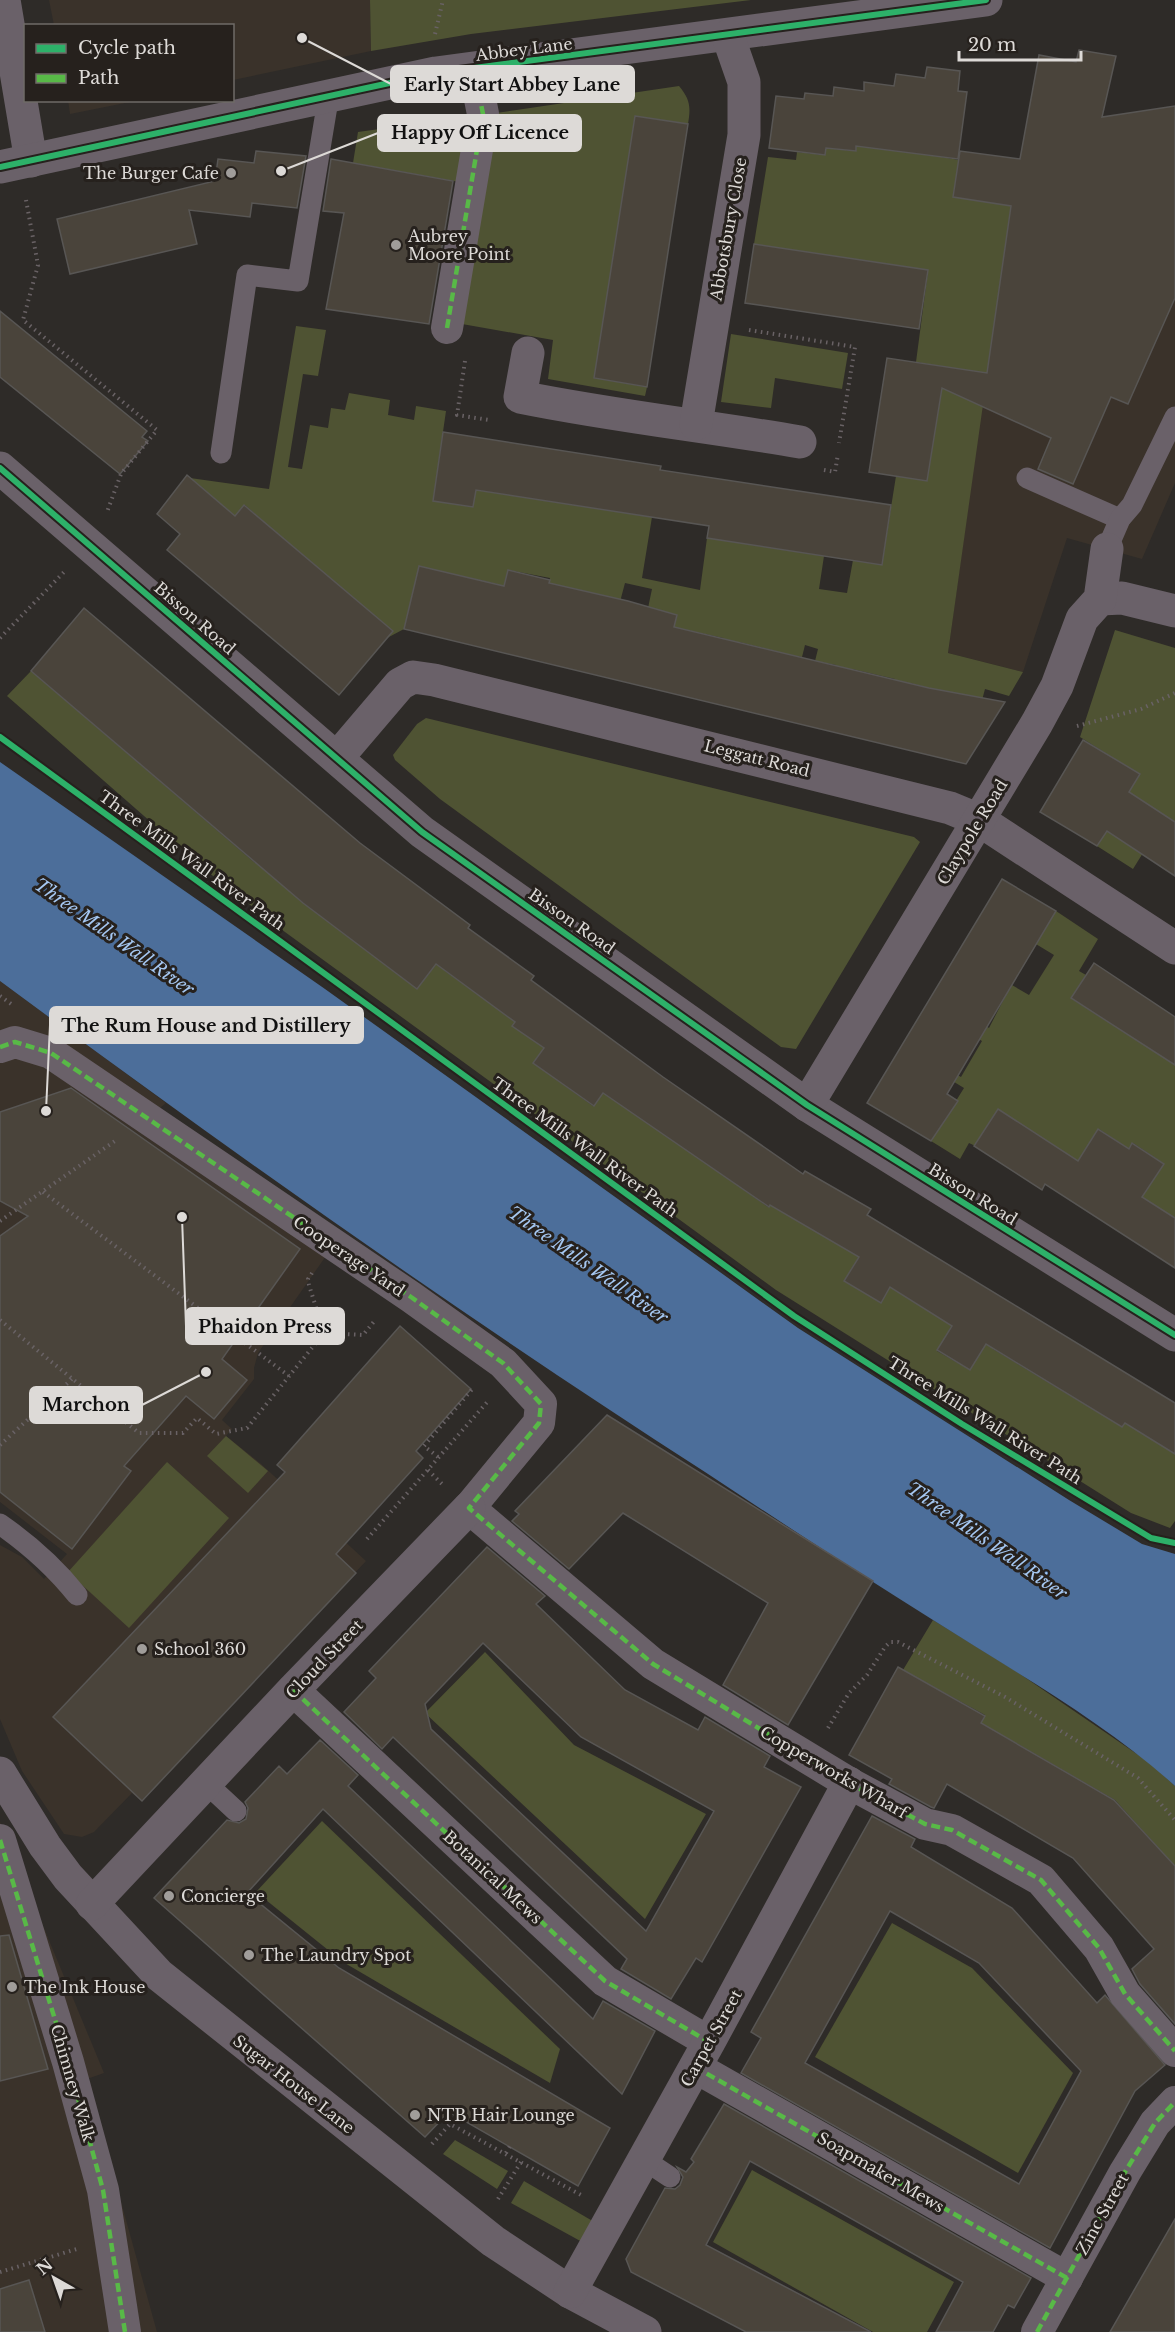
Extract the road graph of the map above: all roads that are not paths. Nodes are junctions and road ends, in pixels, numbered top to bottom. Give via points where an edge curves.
1 (4, 0) edge
2 (986, 0) edge
3 (728, 36) junction
4 (474, 69) junction
5 (329, 94) junction
6 (17, 164) edge
7 (447, 328) dead end
8 (528, 353) dead end
9 (1175, 417) edge
10 (696, 424) junction
11 (800, 442) dead end
12 (220, 453) dead end
13 (0, 468) edge
14 (1027, 478) dead end
15 (1120, 519) junction
16 (1107, 549) joint
17 (1100, 599) junction
18 (1175, 611) edge
19 (337, 758) junction
20 (979, 820) junction
21 (1175, 948) edge
22 (0, 1047) edge
23 (807, 1105) junction
24 (1175, 1335) edge
25 (541, 1404) joint
26 (469, 1508) junction
27 (0, 1524) edge
28 (77, 1595) dead end
29 (293, 1690) junction
30 (0, 1773) edge
31 (849, 1783) junction
32 (207, 1784) junction
33 (236, 1811) dead end
34 (0, 1840) edge
35 (92, 1904) junction
36 (1175, 2051) edge
37 (702, 2054) junction
38 (1175, 2102) edge
39 (643, 2160) junction
40 (670, 2177) dead end
41 (1067, 2278) junction
42 (578, 2304) junction
43 (125, 2332) edge
44 (645, 2332) edge
45 (1037, 2332) edge

1 - 6 street
2 - 3 street, Abbey Lane
3 - 4 street, Abbey Lane
3 - 10 street, Abbotsbury Close via 744,82 744,135
4 - 5 street, Abbey Lane
4 - 7 street via 483,114
5 - 6 street, Abbey Lane
5 - 12 lane via 298,281 247,276
8 - 10 street via 520,397
9 - 15 lane via 1132,505
10 - 11 street
13 - 19 street, Bisson Road
14 - 15 lane
15 - 16 lane
16 - 17 street
17 - 18 street via 1122,598
17 - 20 street, Claypole Road via 1082,619 1057,686
19 - 20 street, Leggatt Road via 400,684 422,678 920,798
19 - 23 street, Bisson Road via 422,832
20 - 21 street, Leggatt Road
20 - 23 street, Claypole Road
22 - 25 street, Cooperage Yard via 15,1042 51,1053 411,1297 498,1360
23 - 24 street, Bisson Road
25 - 26 street, Cloud Street via 539,1423
26 - 29 street, Cloud Street
26 - 31 street, Copperworks Wharf via 653,1664
27 - 28 lane via 56,1567
29 - 32 street, Cloud Street
29 - 37 street, Botanical Mews via 605,1982
30 - 35 street, Sugar House Lane via 45,1846
31 - 36 street, Copperworks Wharf via 925,1824 952,1830 1041,1880 1100,1948 1125,1994
31 - 37 street, Carpet Street
32 - 33 lane
32 - 35 street, Cloud Street
34 - 43 street, Chimney Walk via 103,2190
35 - 42 street, Sugar House Lane via 159,1975 207,2015
37 - 39 street, Carpet Street
37 - 41 street, Soapmaker Mews
38 - 41 street, Zinc Street via 1155,2123
39 - 40 lane
39 - 42 street, Carpet Street
41 - 45 street, Zinc Street
42 - 44 street, Sugar House Lane

